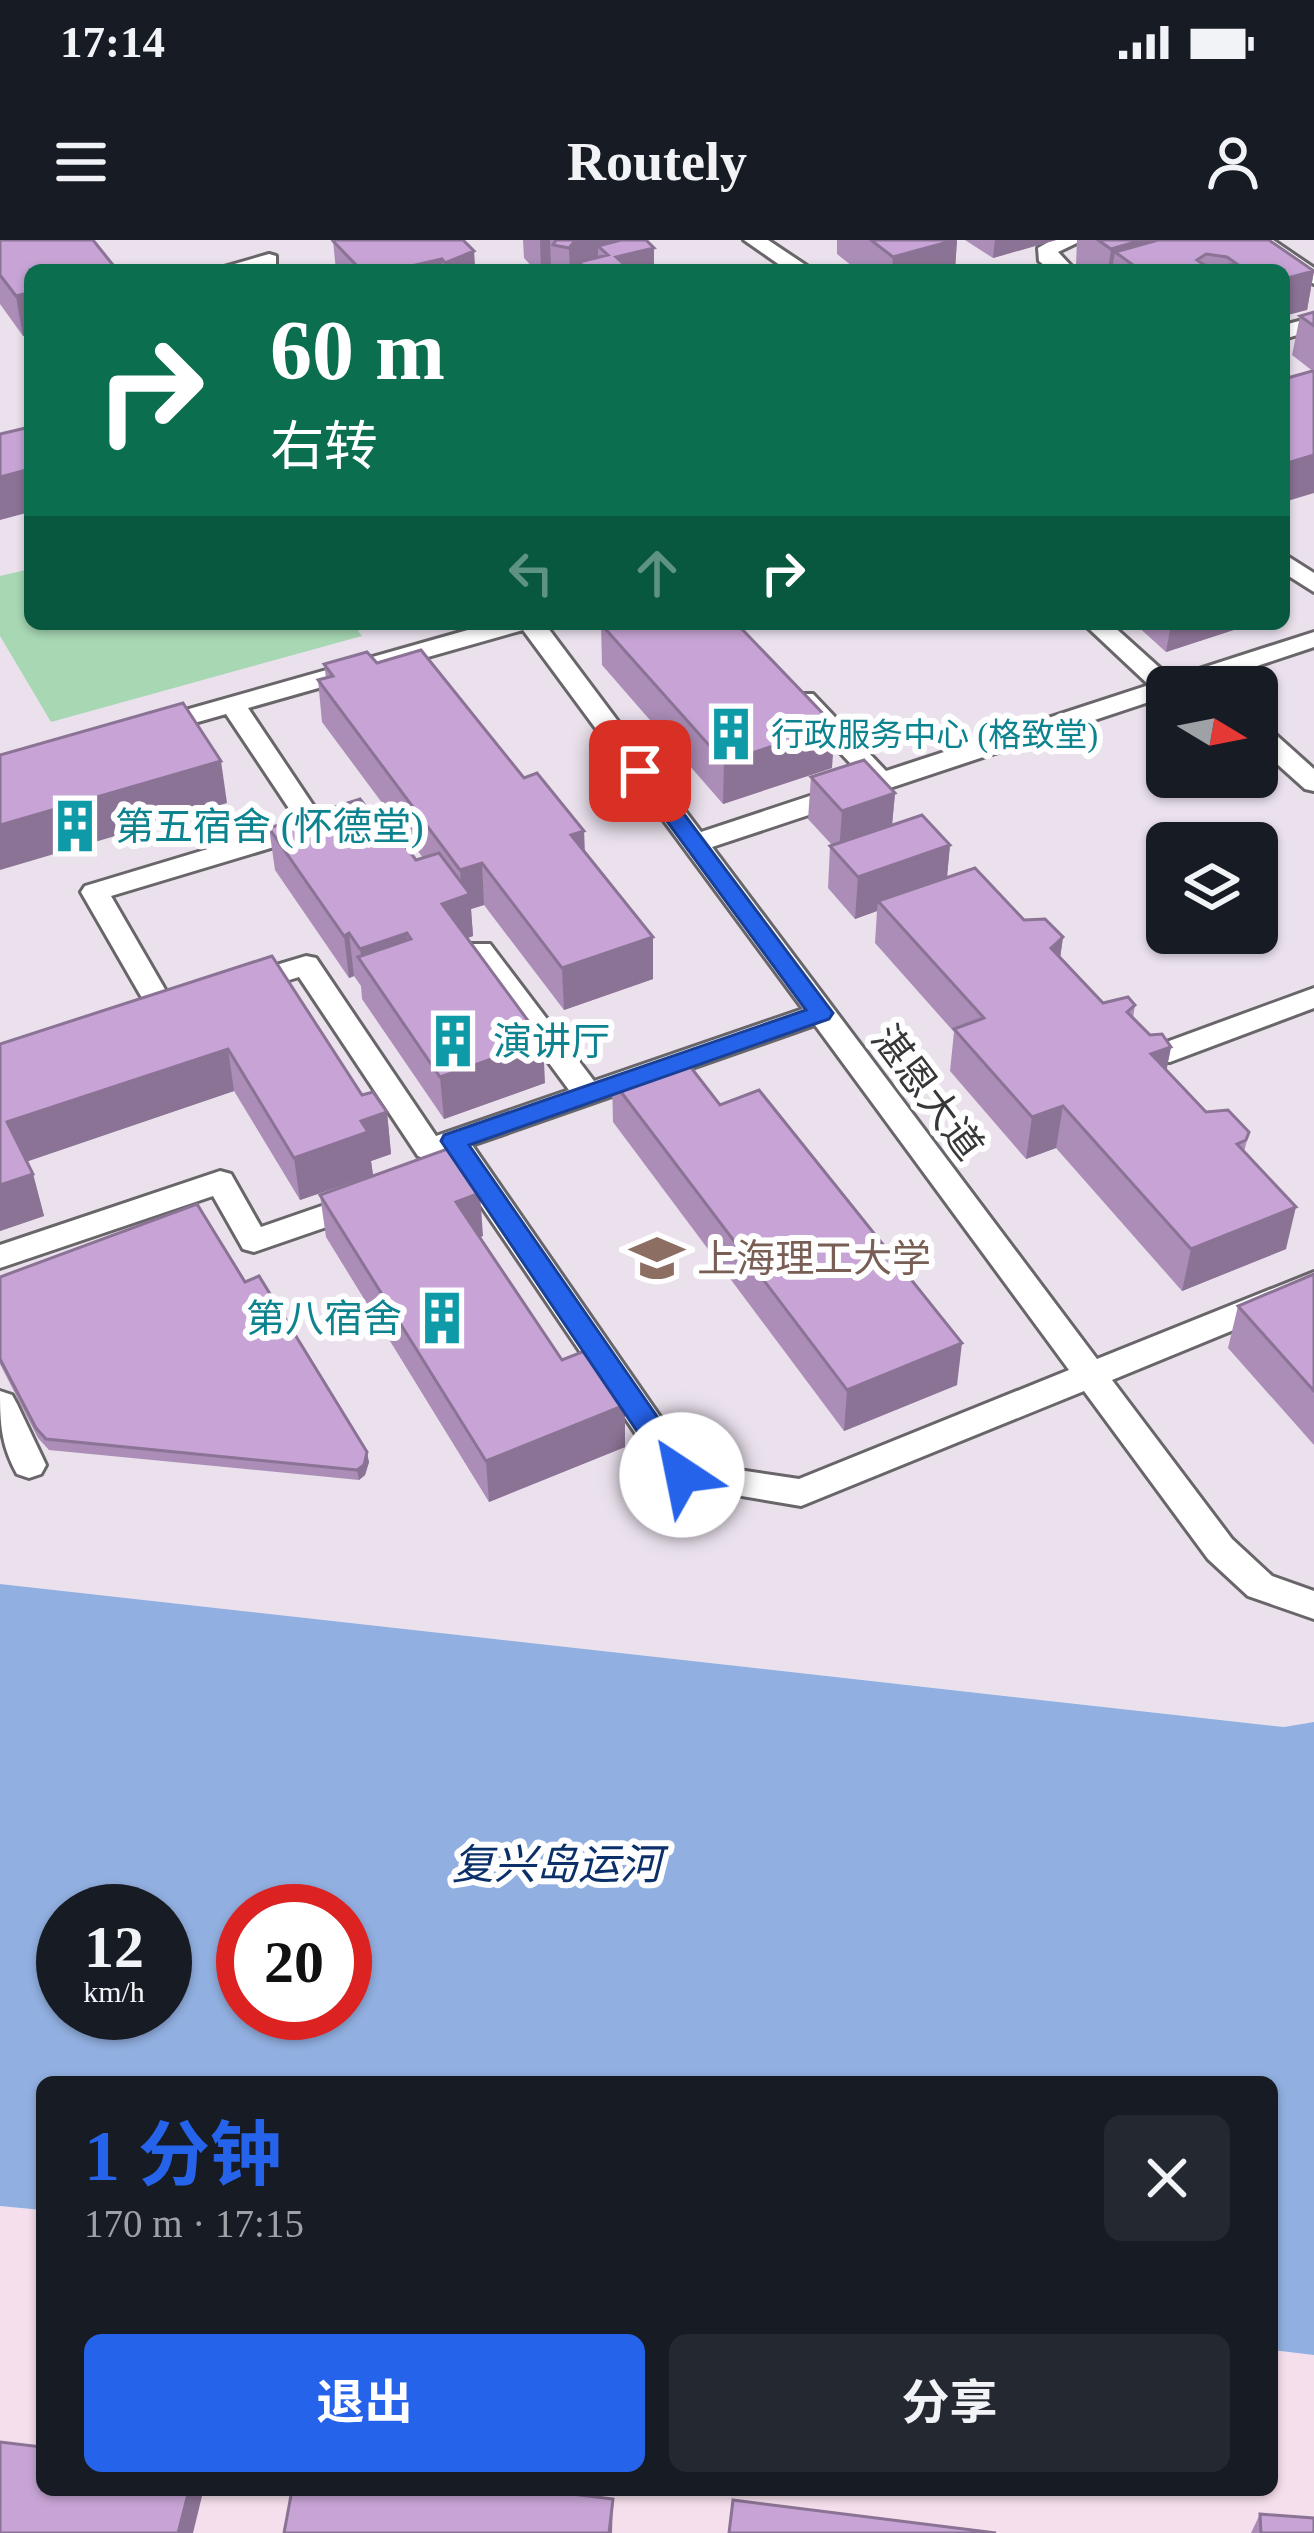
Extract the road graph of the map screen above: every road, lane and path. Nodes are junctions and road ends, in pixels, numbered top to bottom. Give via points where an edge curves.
1 (254, 240) edge
2 (754, 240) edge
3 (1073, 240) edge
4 (1259, 240) edge
5 (272, 264) edge
6 (792, 264) edge
7 (1056, 264) edge
8 (1314, 278) edge
9 (1290, 566) edge
10 (1314, 585) edge
11 (471, 630) edge
12 (536, 630) edge
13 (1103, 630) edge
14 (1314, 639) edge
15 (1243, 666) edge
16 (1146, 668) edge
17 (779, 674) edge
18 (1146, 694) edge
19 (232, 704) junction
20 (125, 734) edge
21 (1278, 751) edge
22 (881, 782) junction
23 (1314, 783) edge
24 (694, 843) junction
25 (480, 950) edge
26 (1314, 997) edge
27 (821, 1013) junction
28 (1160, 1055) edge
29 (588, 1094) junction
30 (462, 1153) junction
31 (428, 1180) edge
32 (387, 1194) edge
33 (0, 1257) edge
34 (1314, 1284) edge
35 (1090, 1375) junction
36 (0, 1404) edge
37 (29, 1465) dead end
38 (1314, 1605) edge

1 - 5 lane
2 - 6 lane
3 - 7 lane via 1048,248
4 - 8 lane
9 - 10 lane
11 - 19 lane
12 - 24 lane, 湛恩大道
13 - 16 lane
14 - 15 lane
17 - 22 lane
18 - 22 lane
19 - 20 lane
19 - 30 lane via 314,826 95,892 145,1001 163,1010 306,965 429,1149
21 - 23 lane
22 - 24 lane
24 - 27 lane, 湛恩大道
25 - 29 lane
26 - 28 lane
27 - 29 lane
27 - 35 lane, 湛恩大道
29 - 30 lane
30 - 31 lane
30 - 35 lane via 682,1475 801,1493
32 - 33 lane via 254,1241 220,1182
34 - 35 lane
35 - 38 lane, 湛恩大道 via 1220,1549 1260,1586
36 - 37 lane

